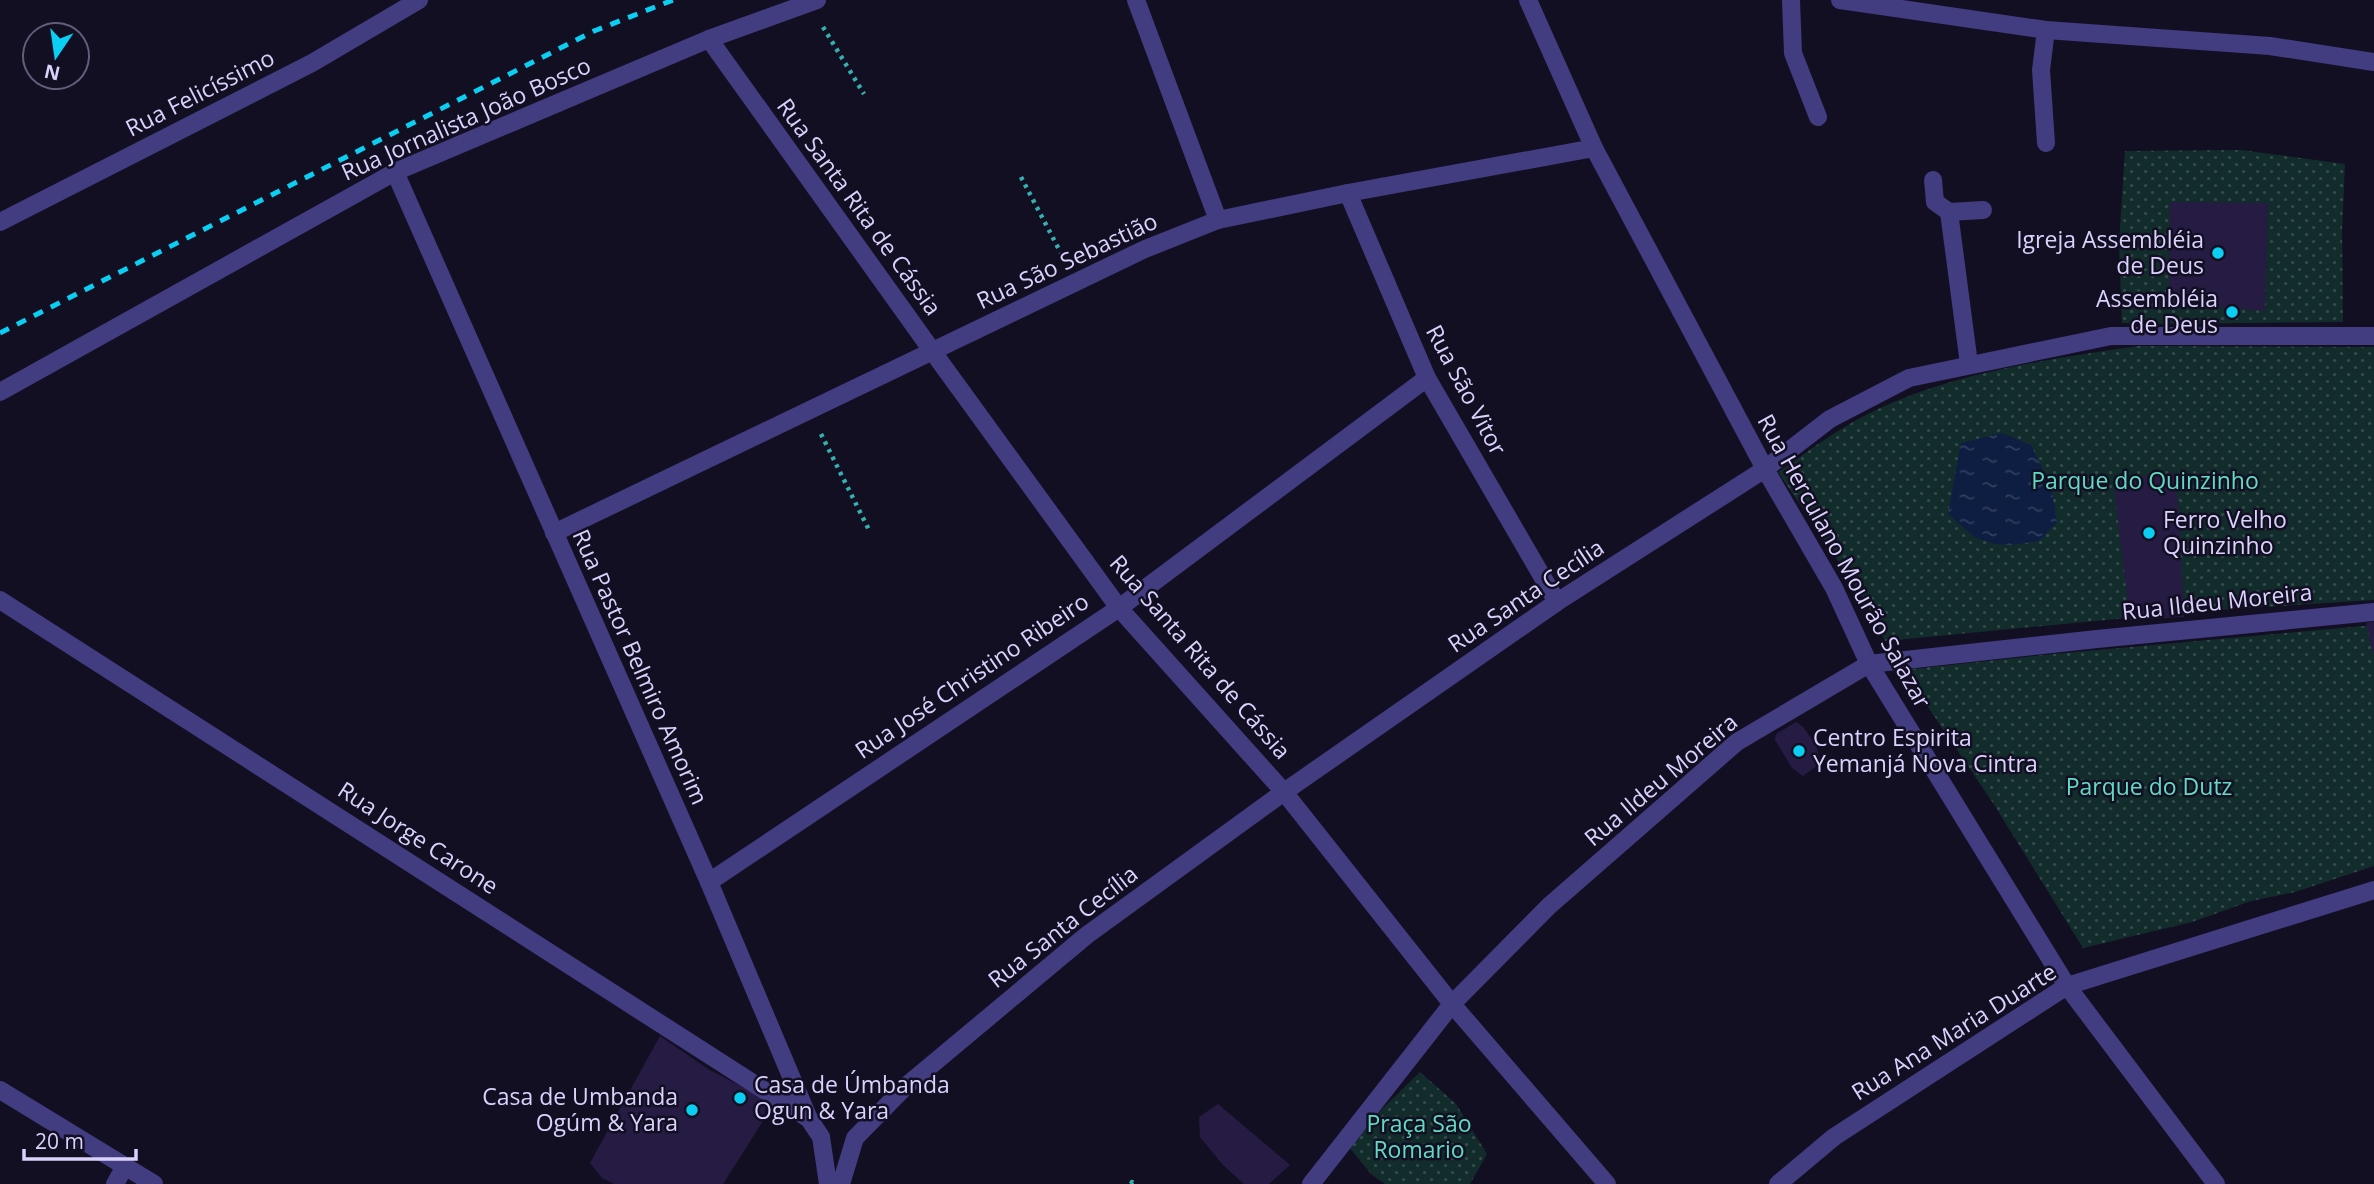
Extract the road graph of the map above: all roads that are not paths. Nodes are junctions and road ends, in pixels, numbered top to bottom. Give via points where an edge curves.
1 (419, 0) edge
2 (1136, 0) edge
3 (1528, 0) edge
4 (1791, 0) edge
5 (1840, 0) edge
6 (812, 1) edge
7 (2046, 30) junction
8 (709, 39) junction
9 (2374, 62) edge
10 (1818, 117) dead end
11 (2046, 142) dead end
12 (1594, 148) junction
13 (395, 172) junction
14 (1933, 180) dead end
15 (1348, 193) junction
16 (1983, 210) dead end
17 (1949, 212) junction
18 (1218, 220) junction
19 (0, 222) edge
20 (2374, 336) edge
21 (933, 352) junction
22 (1969, 364) junction
23 (1427, 378) junction
24 (0, 391) edge
25 (1765, 469) junction
26 (554, 533) junction
27 (0, 600) edge
28 (1558, 602) junction
29 (1119, 608) junction
30 (2374, 611) edge
31 (1869, 664) junction
32 (1284, 792) junction
33 (709, 882) junction
34 (2374, 890) edge
35 (2067, 986) junction
36 (1452, 1004) junction
37 (0, 1090) edge
38 (809, 1119) junction
39 (125, 1166) junction
40 (115, 1184) edge
41 (154, 1184) edge
42 (828, 1184) edge
43 (841, 1184) edge
44 (1311, 1184) edge
45 (1606, 1184) edge
46 (1778, 1184) edge
47 (2216, 1184) edge

1 - 19 street, Rua Felicíssimo via 312,63
2 - 18 street
3 - 12 street, Rua Herculano Mourão Salazar
4 - 10 street via 1793,53
5 - 7 street
6 - 8 street, Rua Jornalista João Bosco
7 - 9 street via 2270,46
7 - 11 street via 2042,70
8 - 13 street, Rua Jornalista João Bosco
8 - 21 street, Rua Santa Rita de Cássia
12 - 15 street, Rua São Sebastião
12 - 25 street, Rua Herculano Mourão Salazar
13 - 24 street, Rua Jornalista João Bosco
13 - 26 street, Rua Pastor Belmiro Amorim
14 - 17 street via 1935,202
15 - 18 street, Rua São Sebastião
15 - 23 street, Rua São Vitor
16 - 17 street
17 - 22 street
18 - 21 street, Rua São Sebastião via 1145,249
20 - 22 street, Rua Santa Cecília via 2111,336
21 - 26 street, Rua São Sebastião
21 - 29 street, Rua Santa Rita de Cássia
22 - 25 street, Rua Santa Cecília via 1890,387 1830,419
23 - 28 street, Rua São Vitor
23 - 29 street, Rua José Christino Ribeiro
25 - 28 street, Rua Santa Cecília
25 - 31 street, Rua Herculano Mourão Salazar via 1834,588
26 - 33 street, Rua Pastor Belmiro Amorim
27 - 38 street, Rua Jorge Carone
28 - 32 street, Rua Santa Cecília
29 - 32 street, Rua Santa Rita de Cássia
29 - 33 street, Rua José Christino Ribeiro
30 - 31 street, Rua Ildeu Moreira
31 - 35 street, Rua Herculano Mourão Salazar
31 - 36 street, Rua Ildeu Moreira via 1737,742 1549,906
32 - 36 street, Rua Santa Rita de Cássia
32 - 43 street, Rua Santa Cecília via 1087,935 905,1087 855,1138
33 - 38 street, Rua Pastor Belmiro Amorim
34 - 35 street, Rua Ana Maria Duarte
35 - 46 street, Rua Ana Maria Duarte via 1835,1137
35 - 47 street, Rua Herculano Mourão Salazar
36 - 44 street, Rua Ildeu Moreira
36 - 45 street, Rua Santa Rita de Cássia
37 - 39 street
38 - 42 street, Rua Pastor Belmiro Amorim via 821,1137
39 - 40 street
39 - 41 street

